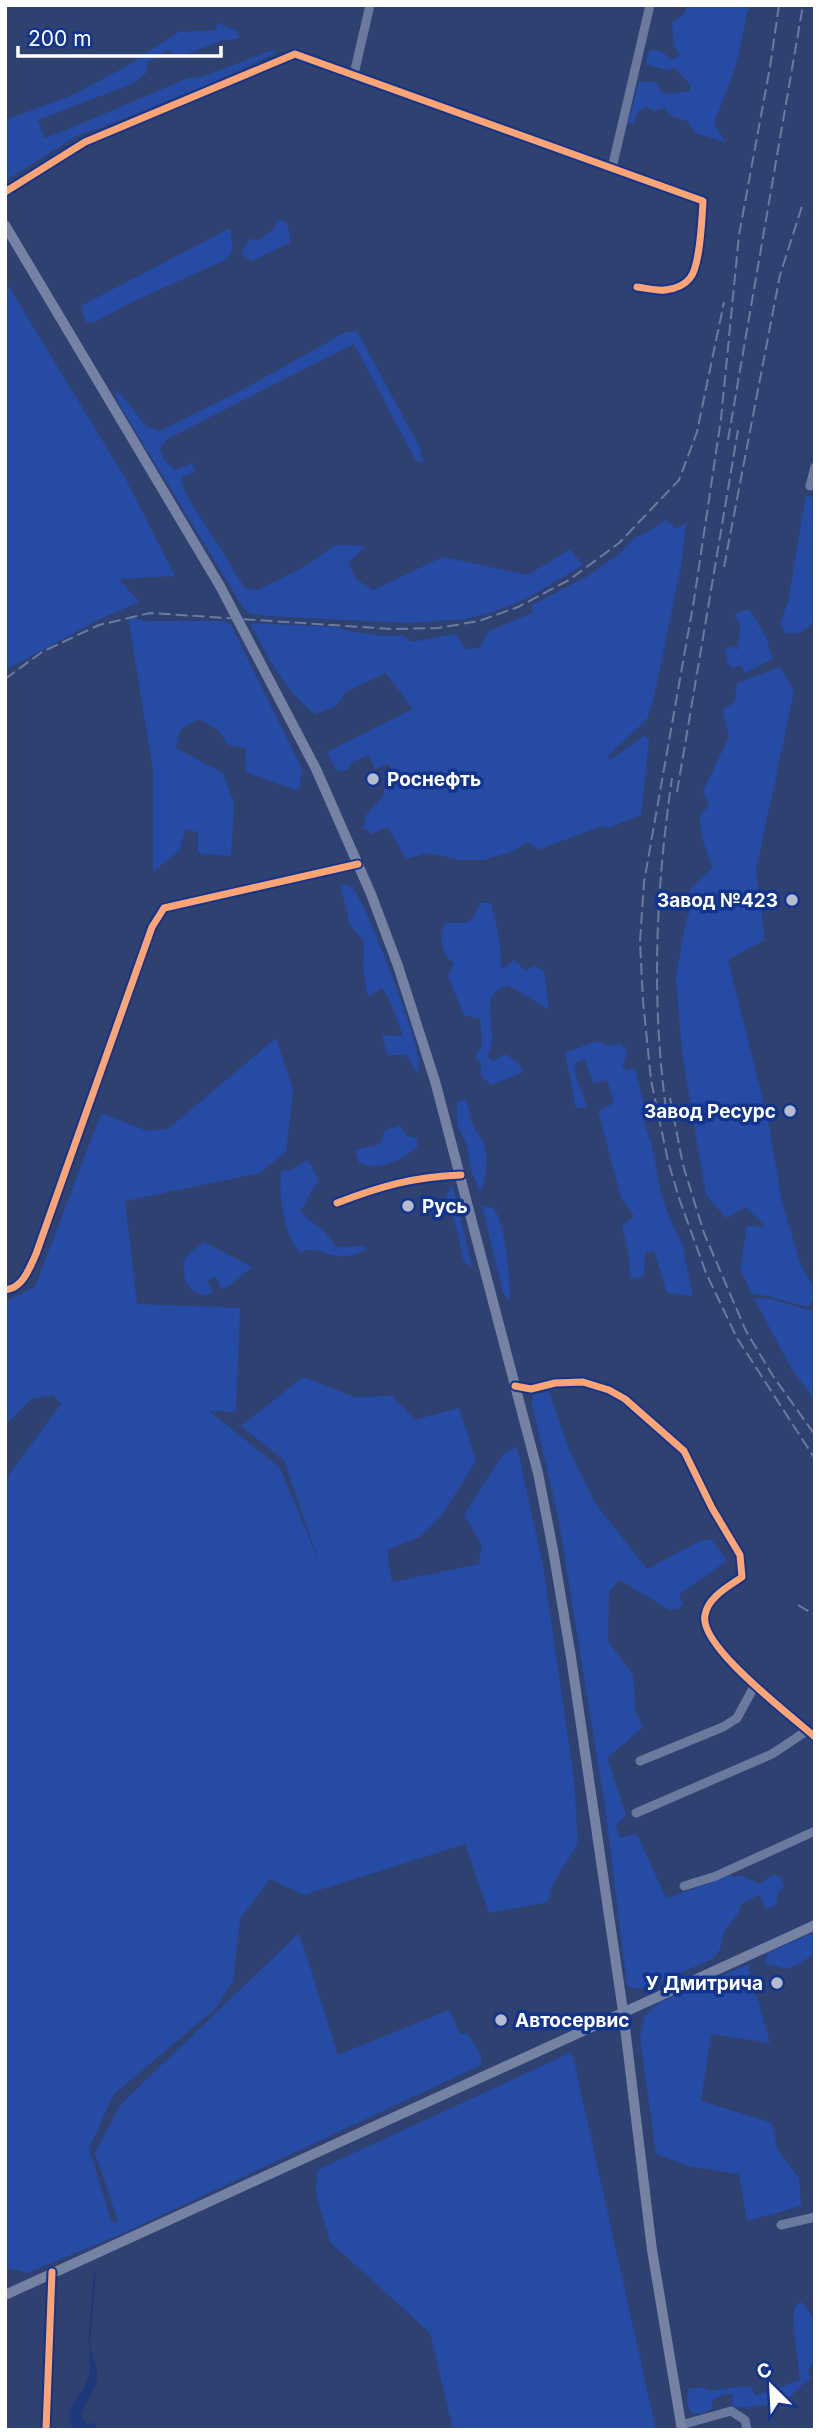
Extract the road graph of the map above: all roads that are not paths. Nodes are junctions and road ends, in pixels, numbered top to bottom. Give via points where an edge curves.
1 (370, 5) edge
2 (650, 5) edge
3 (354, 74) junction
4 (612, 168) junction
5 (5, 192) edge
6 (5, 225) edge
7 (637, 287) dead end
8 (815, 467) edge
9 (810, 486) dead end
10 (358, 864) junction
11 (461, 1175) junction
12 (337, 1203) dead end
13 (5, 1290) edge
14 (515, 1386) junction
15 (755, 1685) junction
16 (811, 1733) edge
17 (640, 1761) dead end
18 (636, 1813) dead end
19 (815, 1831) edge
20 (684, 1886) dead end
21 (815, 1925) edge
22 (624, 2011) junction
23 (815, 2217) edge
24 (781, 2225) dead end
25 (52, 2272) junction
26 (5, 2295) edge
27 (681, 2427) edge
28 (46, 2430) edge
29 (747, 2430) edge

1 - 3 street
2 - 4 street
3 - 4 street
3 - 5 street via 295,54 85,142
4 - 7 street via 703,201 690,279 678,288 662,291
6 - 10 main road via 220,586 316,769
8 - 9 street
10 - 11 main road via 398,966
10 - 13 street via 164,908 152,927 36,1254 25,1279
11 - 12 street via 388,1184
11 - 14 main road
14 - 15 street via 583,1382 609,1390 684,1451 740,1556 742,1577 712,1600 704,1616 708,1634
14 - 22 main road via 538,1473 565,1617
15 - 16 street
15 - 17 street via 737,1718
16 - 18 street
19 - 20 street
21 - 22 main road
22 - 25 main road
22 - 27 main road via 652,2250
23 - 24 street
25 - 26 main road
25 - 28 street
27 - 29 street via 731,2411 745,2420

